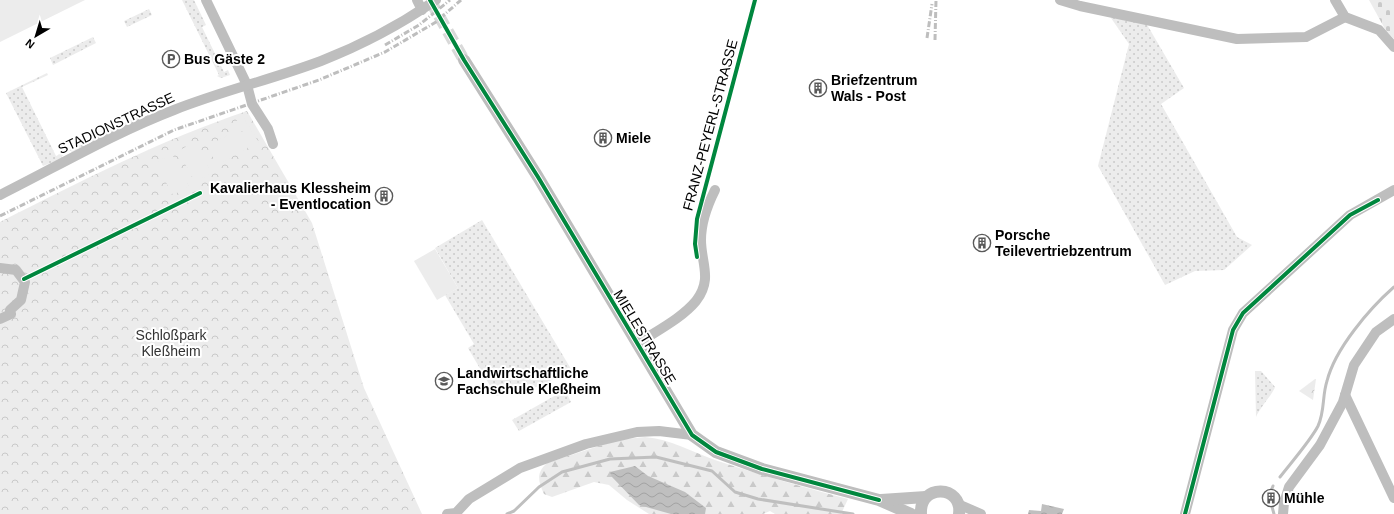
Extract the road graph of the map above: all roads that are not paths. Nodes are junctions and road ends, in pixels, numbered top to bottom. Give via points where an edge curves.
1 (206, 0) edge
2 (417, 0) edge
3 (436, 0) edge
4 (1060, 0) edge
5 (1335, 0) edge
6 (422, 10) junction
7 (1345, 17) junction
8 (1394, 47) edge
9 (464, 60) tunnel mouth
10 (247, 85) junction
11 (273, 144) dead end
12 (715, 190) dead end
13 (1394, 190) edge
14 (0, 195) edge
15 (1394, 197) edge
16 (1378, 200) junction
17 (0, 268) edge
18 (0, 319) edge
19 (1394, 319) edge
20 (636, 344) junction
21 (1345, 395) junction
22 (692, 435) junction
23 (926, 497) junction
24 (1394, 498) edge
25 (879, 500) junction
26 (958, 509) edge
27 (453, 514) edge
28 (911, 514) edge
29 (921, 514) edge
30 (981, 514) edge
31 (1185, 514) edge
32 (1283, 514) edge

1 - 10 street
2 - 6 street
3 - 6 street, STADIONSTRASSE
4 - 7 street via 1237,39 1306,37
5 - 7 street
6 - 10 street, STADIONSTRASSE via 384,33 321,61
7 - 8 street via 1379,30
9 - 20 street, MIELESTRASSE via 538,177
10 - 11 street via 252,104 268,129
10 - 14 street, STADIONSTRASSE via 150,120
12 - 20 street, FRANZ-PEYERL-STRASSE via 702,224 701,240 706,272 704,286 686,311
13 - 16 street
15 - 16 street
16 - 31 street via 1350,215 1243,313 1233,330
17 - 18 street via 16,270 25,282 21,300 10,310 11,314
19 - 21 street via 1376,332 1368,342 1354,365
20 - 22 street, MIELESTRASSE
21 - 24 street
21 - 32 street via 1320,445 1289,487
22 - 25 street, MIELESTRASSE via 716,452 762,469
22 - 27 street via 659,431 637,432 586,444 520,468 469,498
23 - 25 street, MIELESTRASSE
23 - 26 street, MIELESTRASSE via 937,491 944,492 955,498
23 - 29 street
25 - 28 street, MIELESTRASSE
26 - 30 street

